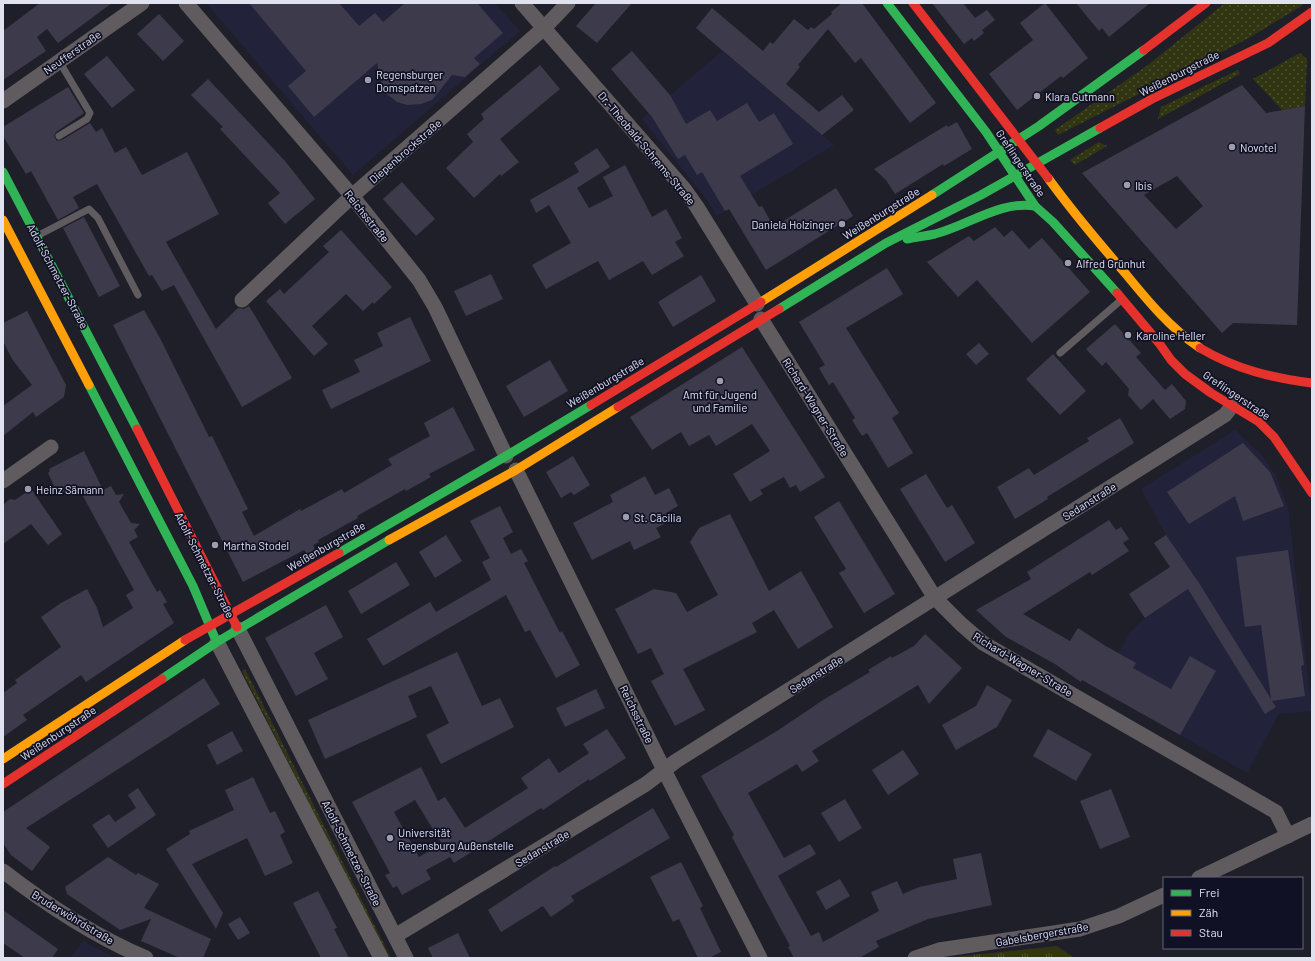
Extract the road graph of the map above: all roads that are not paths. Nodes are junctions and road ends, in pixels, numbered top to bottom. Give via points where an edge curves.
1 (142, 3) edge
2 (186, 3) edge
3 (522, 3) edge
4 (568, 3) edge
5 (888, 3) edge
6 (913, 3) edge
7 (1206, 3) edge
8 (1312, 12) edge
9 (544, 28) junction
10 (59, 61) junction
11 (3, 101) edge
12 (59, 136) dead end
13 (1019, 140) junction
14 (1000, 152) junction
15 (1036, 164) junction
16 (3, 172) edge
17 (1015, 176) junction
18 (352, 196) junction
19 (1035, 206) junction
20 (3, 220) edge
21 (37, 236) junction
22 (886, 243) junction
23 (138, 295) dead end
24 (1122, 299) junction
25 (242, 300) dead end
26 (757, 304) junction
27 (761, 319) junction
28 (1060, 353) dead end
29 (1312, 383) edge
30 (1232, 406) junction
31 (50, 447) dead end
32 (506, 456) junction
33 (516, 470) junction
34 (3, 481) edge
35 (1312, 493) edge
36 (935, 598) junction
37 (231, 614) junction
38 (208, 625) junction
39 (238, 629) junction
40 (217, 642) junction
41 (3, 759) edge
42 (664, 770) junction
43 (3, 784) edge
44 (1312, 824) edge
45 (1288, 836) junction
46 (3, 871) edge
47 (1201, 877) edge
48 (1163, 895) edge
49 (395, 936) junction
50 (146, 958) edge
51 (381, 958) edge
52 (406, 958) edge
53 (760, 958) edge
54 (915, 958) edge

1 - 10 street, Neufferstraße
2 - 18 street, Reichsstraße
3 - 9 street, Dr.-Theobald-Schrems-Straße
4 - 9 street, Diepenbrockstraße
5 - 14 main road, Greflingerstraße
6 - 13 main road, Greflingerstraße
7 - 13 main road, Weißenburgstraße via 1114,73
8 - 15 main road, Weißenburgstraße via 1268,43 1158,96
9 - 18 street, Diepenbrockstraße
9 - 26 street, Dr.-Theobald-Schrems-Straße via 685,190
10 - 11 street, Neufferstraße
10 - 12 lane via 90,113 87,119
13 - 14 main road, Weißenburgstraße
13 - 15 main road, Greflingerstraße
14 - 17 main road, Greflingerstraße
14 - 26 main road, Weißenburgstraße
15 - 17 main road, Weißenburgstraße
15 - 29 main road, Greflingerstraße via 1104,249 1173,326 1198,346 1234,366 1262,375
16 - 21 main road, Adolf-Schmetzer-Straße
17 - 19 main road, Greflingerstraße
17 - 22 main road, Weißenburgstraße
18 - 25 street, Diepenbrockstraße
18 - 32 street, Reichsstraße via 427,292
19 - 22 main road, Weißenburgstraße via 1022,204 1005,208 935,234
19 - 24 main road, Greflingerstraße
20 - 38 main road, Adolf-Schmetzer-Straße via 194,586
21 - 23 lane via 89,209 98,218
21 - 37 main road, Adolf-Schmetzer-Straße
22 - 27 main road, Weißenburgstraße
24 - 28 lane
24 - 30 main road, Greflingerstraße via 1185,374
26 - 32 main road, Weißenburgstraße
27 - 33 main road, Weißenburgstraße
27 - 36 street, Richard-Wagner-Straße
30 - 35 main road, Greflingerstraße via 1259,422 1274,438
30 - 36 street, Sedanstraße via 1225,415
31 - 34 street
32 - 37 main road, Weißenburgstraße
33 - 39 main road, Weißenburgstraße
33 - 42 street, Reichsstraße
36 - 42 street, Sedanstraße
36 - 45 street, Richard-Wagner-Straße via 983,643 1276,812
37 - 38 main road, Weißenburgstraße
37 - 39 main road, Adolf-Schmetzer-Straße
38 - 40 main road, Adolf-Schmetzer-Straße
38 - 41 main road, Weißenburgstraße
39 - 40 main road, Weißenburgstraße
39 - 49 street, Adolf-Schmetzer-Straße
40 - 43 main road, Weißenburgstraße
40 - 51 street, Adolf-Schmetzer-Straße
42 - 49 street, Sedanstraße via 589,820
42 - 53 street, Reichsstraße
44 - 45 street
45 - 47 street
46 - 50 street, Bruderwöhrdstraße via 63,914
48 - 54 street, Gabelsbergerstraße via 1119,916 1080,929 940,950
49 - 52 street, Adolf-Schmetzer-Straße

